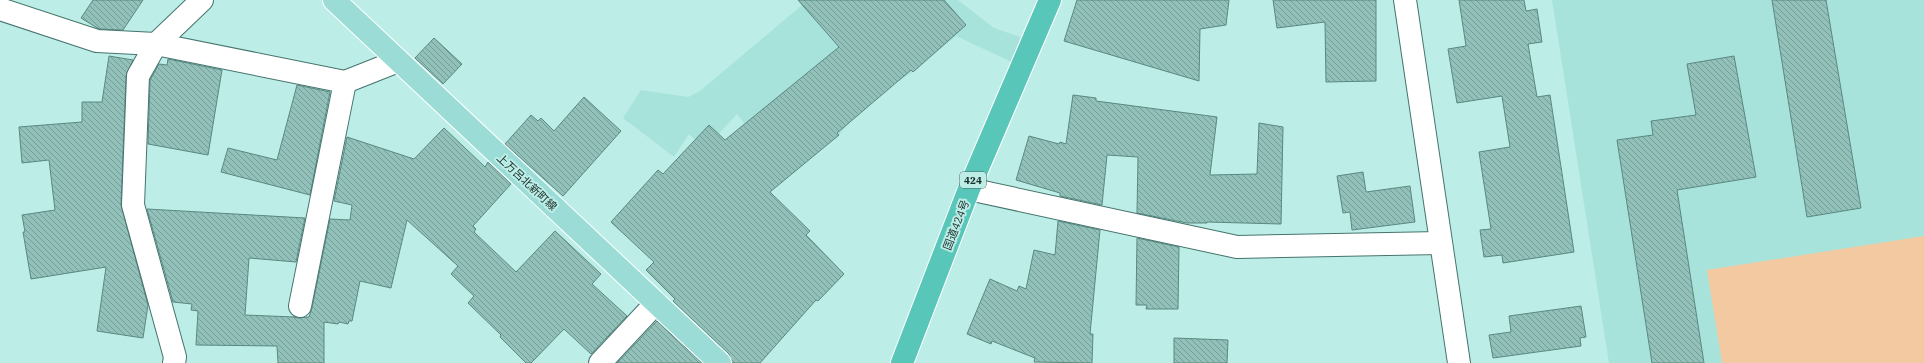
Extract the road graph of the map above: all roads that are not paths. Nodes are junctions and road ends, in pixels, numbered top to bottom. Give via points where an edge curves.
1 (202, 0) edge
2 (334, 0) edge
3 (1050, 0) edge
4 (1406, 0) edge
5 (0, 9) edge
6 (156, 44) junction
7 (398, 61) junction
8 (345, 82) junction
9 (970, 190) junction
10 (1440, 243) junction
11 (656, 303) junction
12 (300, 306) dead end
13 (174, 363) edge
14 (600, 363) edge
15 (720, 363) edge
16 (902, 363) edge
17 (1459, 363) edge

1 - 6 street
2 - 7 main road, 上万呂北新町線
3 - 9 highway, 国道424号 / 424
4 - 10 street
5 - 6 street via 97,41
6 - 8 street
6 - 13 street via 138,76 133,205 175,357
7 - 8 street
7 - 11 main road, 上万呂北新町線
8 - 12 street
9 - 10 street via 1237,247
9 - 16 highway, 国道424号 / 424
10 - 17 street
11 - 14 street
11 - 15 main road, 上万呂北新町線

